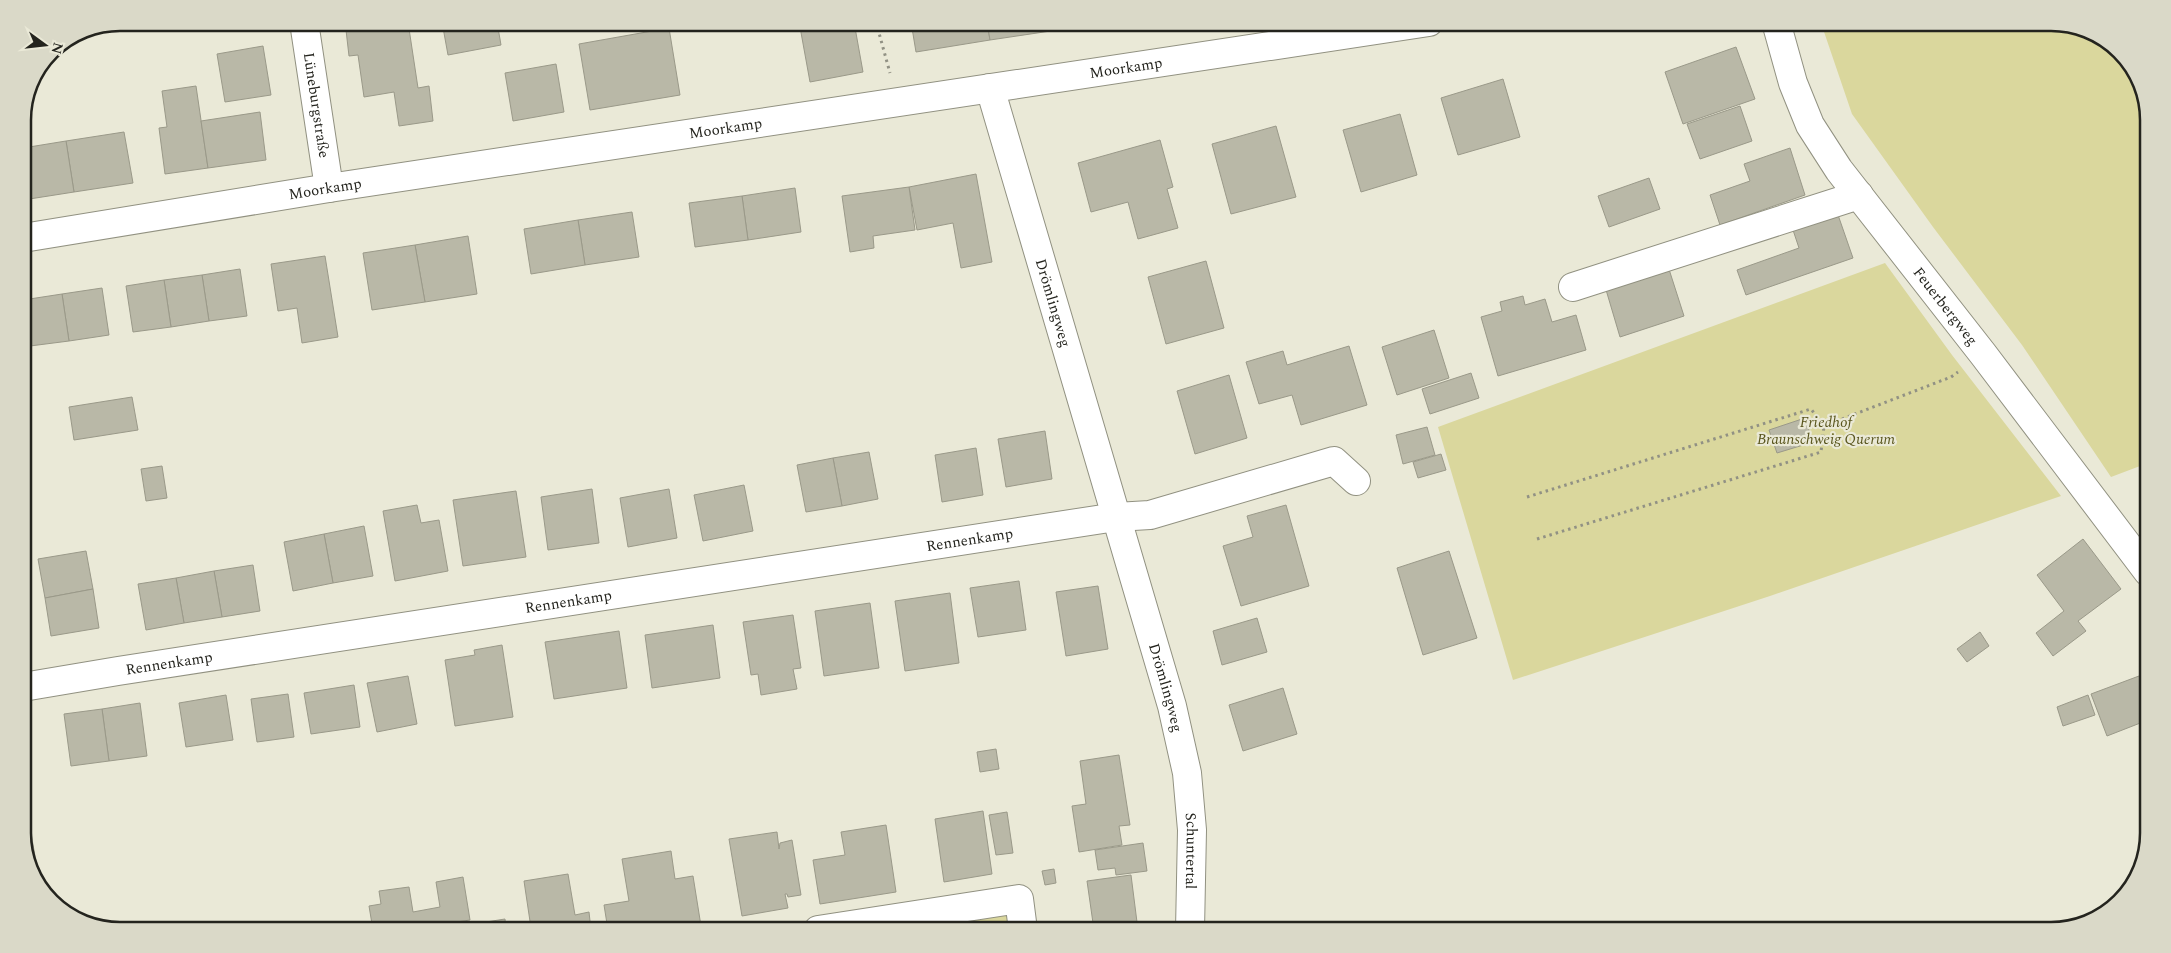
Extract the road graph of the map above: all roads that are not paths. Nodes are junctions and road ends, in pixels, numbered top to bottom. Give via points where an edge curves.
1 (305, 31) edge
2 (1369, 31) edge
3 (1778, 31) edge
4 (990, 88) junction
5 (330, 188) junction
6 (1860, 195) junction
7 (31, 237) edge
8 (1573, 287) dead end
9 (1356, 481) dead end
10 (1116, 517) junction
11 (2140, 561) edge
12 (31, 686) edge
13 (1187, 773) joint
14 (870, 922) edge
15 (1022, 922) edge
16 (1190, 922) edge

1 - 5 street, Lüneburgstraße
2 - 4 street, Moorkamp
3 - 6 street, Feuerbergweg via 1793,84 1810,125 1839,170
4 - 5 street, Moorkamp
4 - 10 street, Drömlingweg
5 - 7 street, Moorkamp
6 - 8 street
6 - 11 street, Feuerbergweg
9 - 10 street via 1334,461 1150,515
10 - 12 street, Rennenkamp
10 - 13 street, Drömlingweg via 1172,706
13 - 16 street, Schuntertal via 1192,830
14 - 15 street via 1019,899

